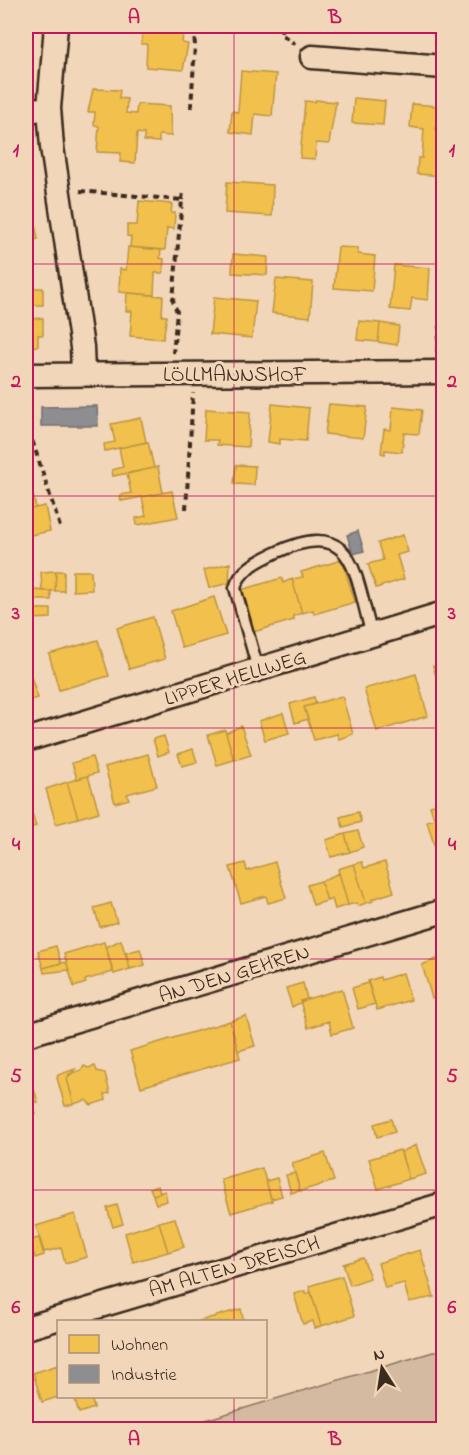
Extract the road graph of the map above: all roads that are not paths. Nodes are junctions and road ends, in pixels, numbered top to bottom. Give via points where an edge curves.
1 (56, 26) edge
2 (312, 57) dead end
3 (444, 67) edge
4 (49, 108) junction
5 (26, 111) edge
6 (439, 372) edge
7 (83, 374) junction
8 (26, 375) edge
9 (444, 613) edge
10 (372, 635) junction
11 (258, 669) junction
12 (26, 740) edge
13 (444, 911) edge
14 (26, 1035) edge
15 (444, 1204) edge
16 (26, 1328) edge

1 - 4 street
2 - 3 street
4 - 5 street
4 - 7 street
6 - 7 street, LÖLLMANNSHOF
7 - 8 street, LÖLLMANNSHOF
9 - 10 street, LIPPER HELLWEG
10 - 11 street, LIPPER HELLWEG
10 - 11 lane via 350,561 342,549 330,541 315,539 295,543 244,571 235,588
11 - 12 street, LIPPER HELLWEG
13 - 14 street, AN DEN GEHREN
15 - 16 street, AM ALTEN DREISCH

